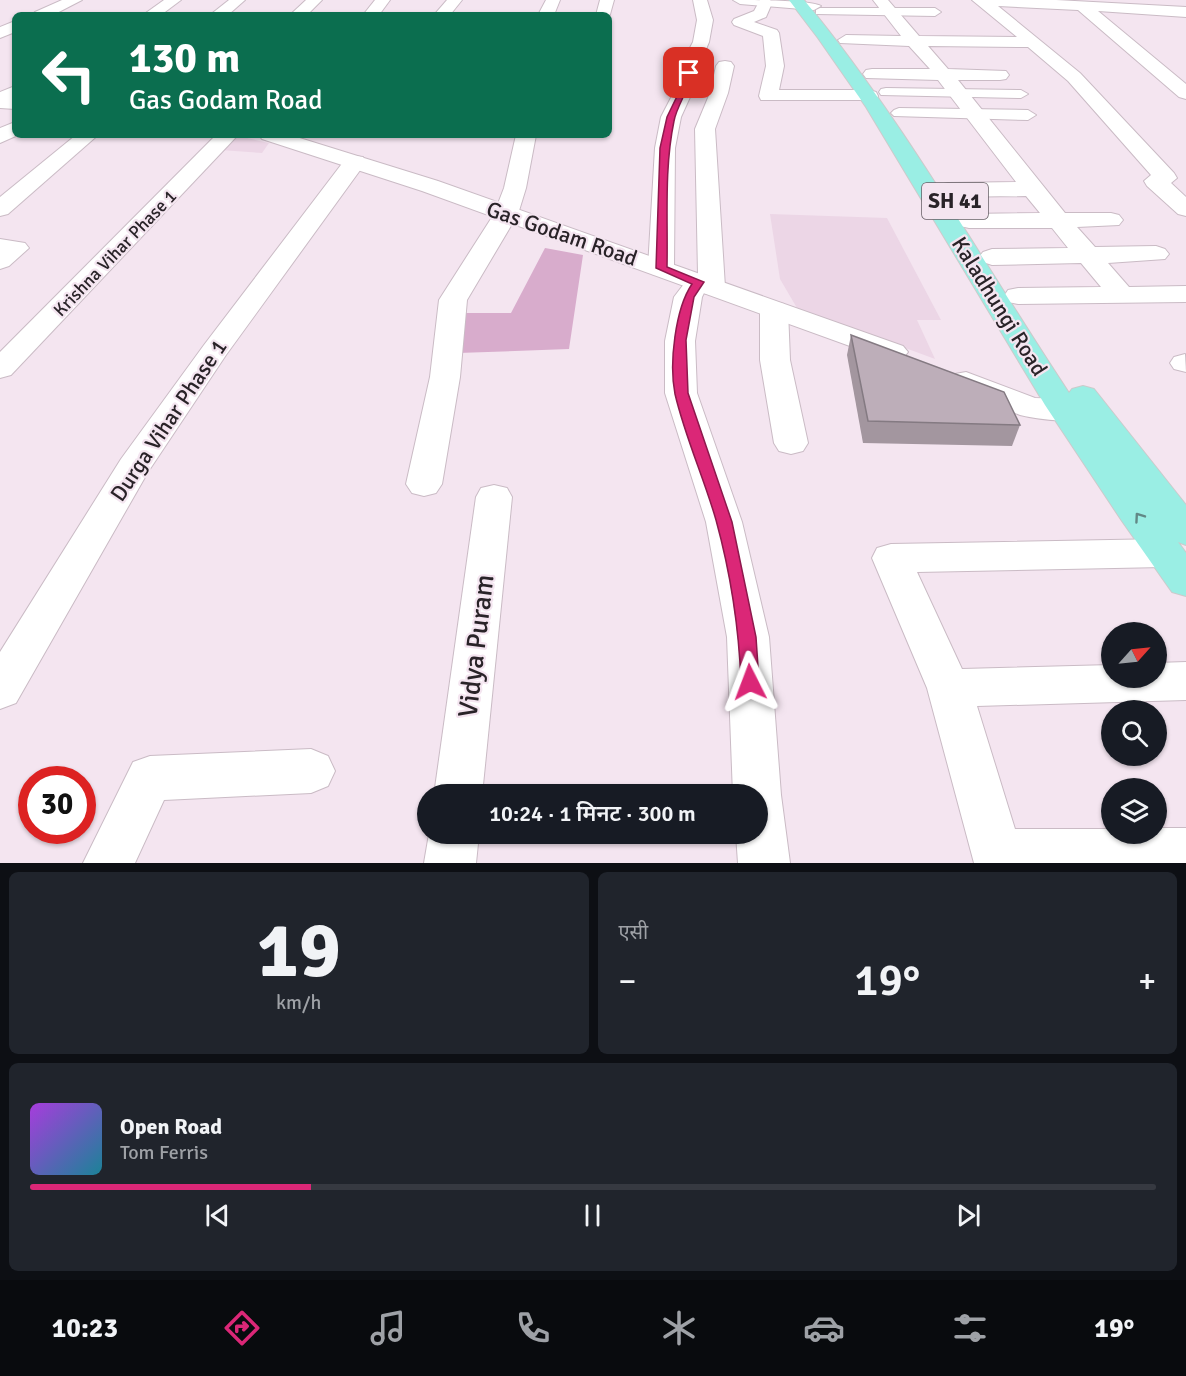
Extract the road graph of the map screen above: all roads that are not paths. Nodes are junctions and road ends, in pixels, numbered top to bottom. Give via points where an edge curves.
1 (75, 0) edge
2 (174, 0) edge
3 (238, 0) edge
4 (315, 0) edge
5 (383, 0) edge
6 (455, 0) edge
7 (700, 0) edge
8 (740, 0) edge
9 (971, 0) edge
10 (984, 1) edge
11 (1031, 2) edge
12 (765, 3) junction
13 (1125, 4) edge
14 (808, 5) edge
15 (884, 6) edge
16 (1082, 6) junction
17 (47, 12) edge
18 (156, 12) edge
19 (222, 12) edge
20 (301, 12) edge
21 (373, 12) edge
22 (444, 12) edge
23 (935, 12) dead end
24 (1184, 13) edge
25 (1034, 42) junction
26 (920, 49) junction
27 (988, 57) dead end
28 (725, 66) dead end
29 (867, 72) junction
30 (942, 74) junction
31 (1000, 75) dead end
32 (958, 93) junction
33 (1186, 93) edge
34 (1021, 94) dead end
35 (899, 113) junction
36 (973, 114) junction
37 (1028, 115) dead end
38 (84, 138) edge
39 (225, 138) edge
40 (283, 138) edge
41 (525, 138) edge
42 (348, 152) junction
43 (936, 181) junction
44 (1032, 189) junction
45 (1186, 209) edge
46 (0, 210) edge
47 (506, 214) junction
48 (1058, 220) junction
49 (1111, 220) dead end
50 (969, 221) junction
51 (0, 248) edge
52 (1156, 254) dead end
53 (1087, 255) junction
54 (992, 257) junction
55 (0, 261) edge
56 (661, 268) junction
57 (706, 285) junction
58 (1186, 294) edge
59 (1123, 296) junction
60 (1013, 302) junction
61 (774, 310) junction
62 (0, 369) edge
63 (1077, 401) junction
64 (791, 442) dead end
65 (424, 484) dead end
66 (494, 497) dead end
67 (1179, 555) edge
68 (1186, 681) edge
69 (949, 688) junction
70 (0, 690) edge
71 (311, 771) dead end
72 (459, 784) edge
73 (756, 784) edge
74 (453, 844) edge
75 (762, 844) edge
76 (1186, 853) edge
77 (999, 859) edge
78 (109, 863) edge
79 (450, 863) edge
80 (764, 863) edge

1 - 17 street
2 - 18 street
3 - 19 street
4 - 20 street
5 - 21 street
6 - 22 street
7 - 56 street via 705,20 701,42 671,117 665,148
8 - 12 street
9 - 10 street
10 - 11 street
10 - 25 street
11 - 16 street
12 - 14 street
12 - 29 street via 761,14 740,22 771,33 776,66 768,96
13 - 16 street
13 - 24 street
14 - 15 street
14 - 29 main road, Kaladhungi Road / SH 41
14 - 29 main road, Kaladhungi Road / SH 41 via 843,57
15 - 23 street
15 - 26 street
16 - 33 street
25 - 26 street
25 - 45 street via 1082,85
26 - 27 street
26 - 29 street
26 - 30 street
28 - 57 street via 705,129
29 - 30 street
29 - 32 street
29 - 35 main road, Kaladhungi Road / SH 41
29 - 43 main road, Kaladhungi Road / SH 41
30 - 31 street
30 - 32 street
32 - 34 street
32 - 36 street
35 - 36 street
35 - 43 main road, Kaladhungi Road / SH 41
36 - 37 street
36 - 44 street
38 - 46 street
39 - 62 street, Krishna Vihar Phase 1
40 - 42 street, Gas Godam Road
41 - 47 street
42 - 47 street, Gas Godam Road
42 - 70 street, Durga Vihar Phase 1 via 133,467
43 - 44 street
43 - 50 main road, Kaladhungi Road / SH 41
43 - 60 main road, Kaladhungi Road / SH 41
44 - 48 street
47 - 56 street, Gas Godam Road
47 - 65 street via 453,300 445,377
48 - 49 street
48 - 50 street
48 - 53 street
50 - 54 main road, Kaladhungi Road / SH 41
51 - 55 street via 16,248
52 - 53 street
53 - 54 street
53 - 59 street
54 - 60 main road, Kaladhungi Road / SH 41
56 - 57 street, Gas Godam Road
57 - 61 street, Gas Godam Road
57 - 73 street via 688,297 680,340 681,393 724,522 748,637
58 - 59 street
59 - 60 street
60 - 63 main road, Kaladhungi Road / SH 41
61 - 63 street, Gas Godam Road via 1031,408
61 - 64 street via 776,369
63 - 67 main road, Kaladhungi Road / SH 41
66 - 72 street, Vidya Puram
67 - 69 street via 891,558
68 - 69 street
69 - 77 street
71 - 78 street via 150,778
74 - 79 street
75 - 80 street
76 - 77 street

